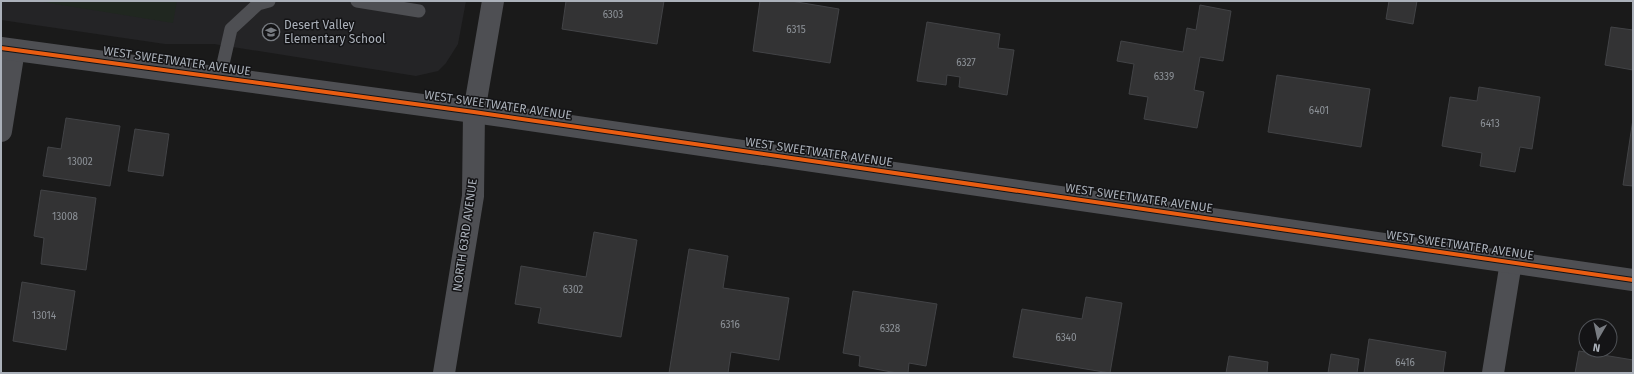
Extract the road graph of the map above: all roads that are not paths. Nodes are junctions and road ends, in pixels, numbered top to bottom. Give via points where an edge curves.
1 (268, 1) edge
2 (357, 1) edge
3 (493, 1) edge
4 (419, 10) dead end
5 (7, 49) edge
6 (220, 77) junction
7 (474, 112) junction
8 (1, 131) edge
9 (1511, 262) junction
10 (1633, 280) edge
11 (444, 373) edge
12 (1493, 373) edge

1 - 6 lane via 258,4 231,29
2 - 4 lane
3 - 7 street, NORTH 63RD AVENUE
5 - 6 street, WEST SWEETWATER AVENUE
5 - 8 street
6 - 7 street, WEST SWEETWATER AVENUE
7 - 9 street, WEST SWEETWATER AVENUE
7 - 11 street, NORTH 63RD AVENUE via 473,196
9 - 10 street, WEST SWEETWATER AVENUE
9 - 12 street

